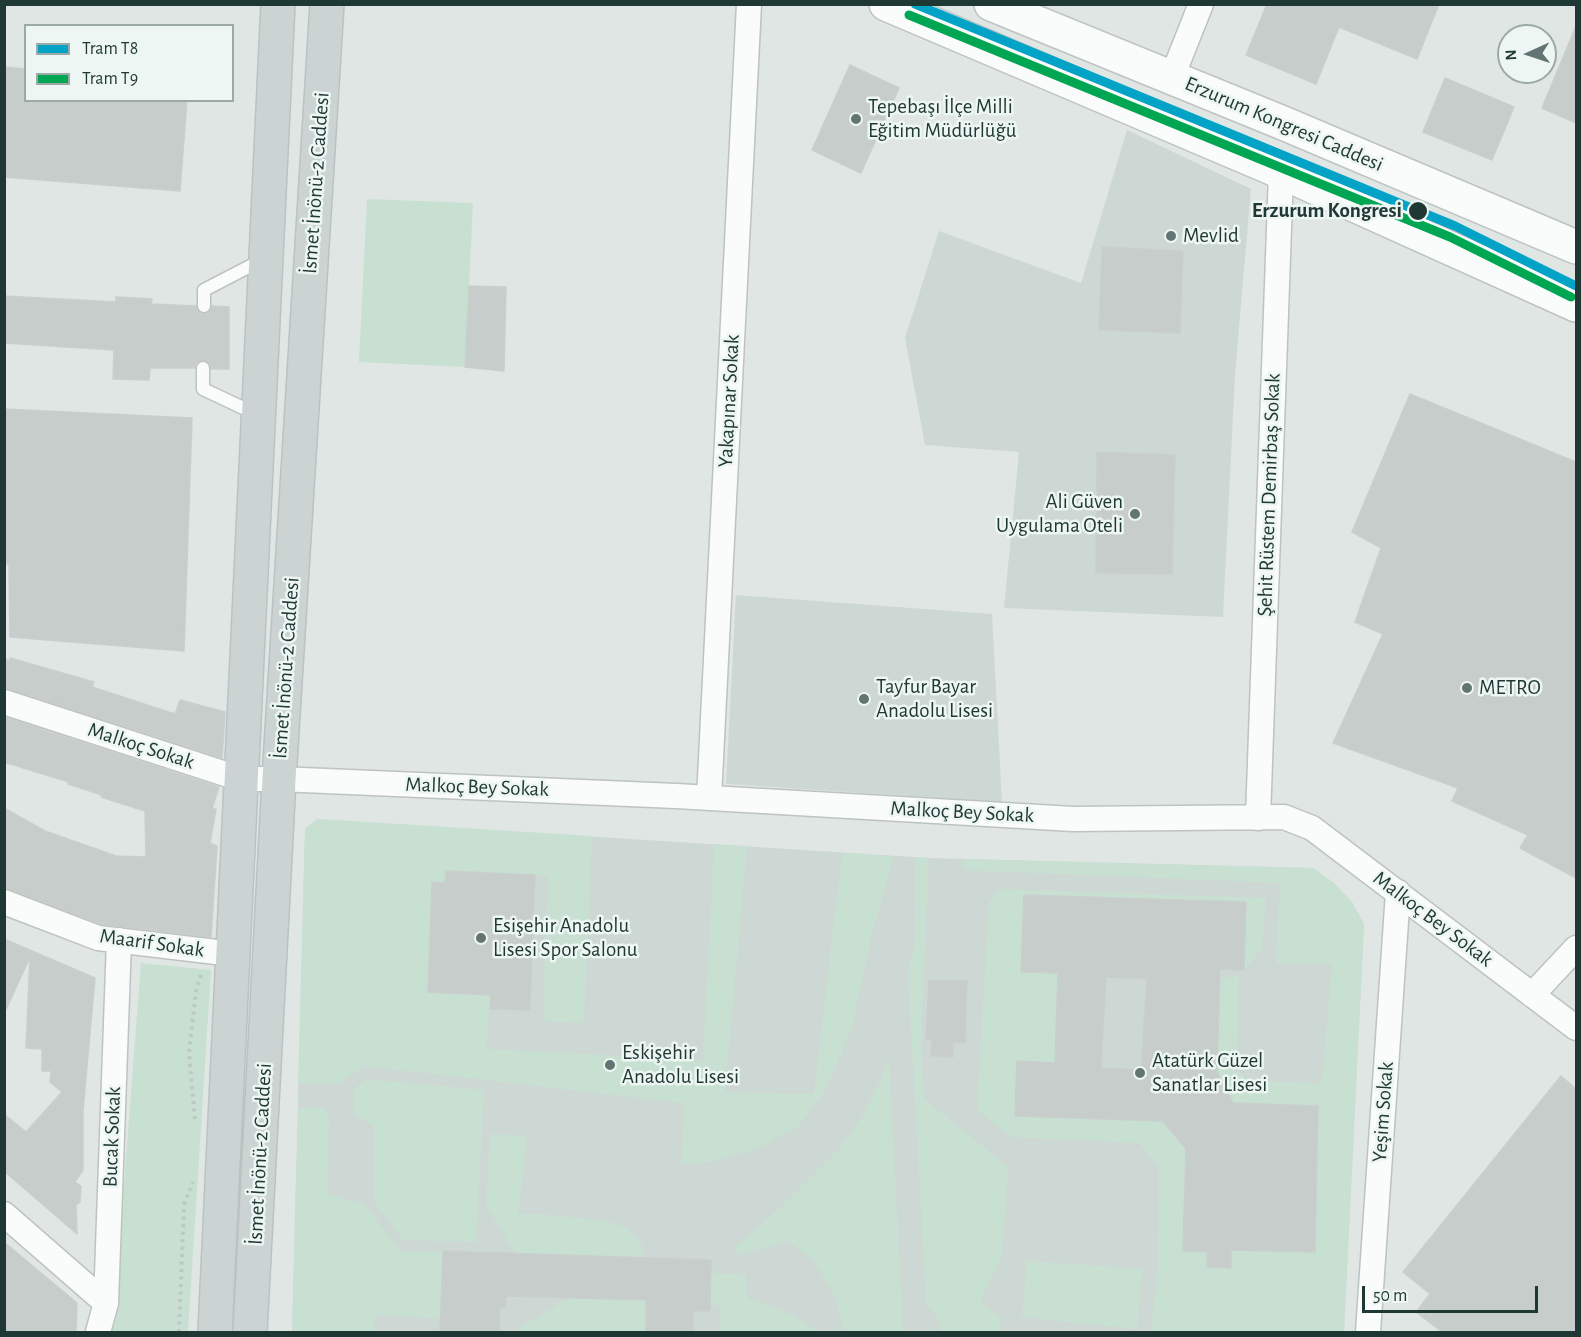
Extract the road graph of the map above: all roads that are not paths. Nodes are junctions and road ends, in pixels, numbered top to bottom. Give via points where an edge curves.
1 (278, 4) edge
2 (327, 4) edge
3 (749, 4) edge
4 (886, 4) edge
5 (990, 4) edge
6 (1201, 4) edge
7 (1172, 77) junction
8 (1281, 172) junction
9 (1576, 248) edge
10 (266, 258) junction
11 (1576, 305) edge
12 (204, 306) dead end
13 (203, 369) dead end
14 (258, 415) junction
15 (4, 702) edge
16 (241, 779) junction
17 (279, 779) junction
18 (709, 798) junction
19 (1258, 818) junction
20 (1398, 891) junction
21 (4, 902) edge
22 (119, 940) junction
23 (1576, 948) edge
24 (220, 952) junction
25 (1532, 995) junction
26 (1576, 1029) edge
27 (4, 1214) edge
28 (106, 1303) junction
29 (98, 1332) edge
30 (215, 1332) edge
31 (250, 1332) edge
32 (1368, 1332) edge

1 - 10 main road, İsmet İnönü-2 Caddesi
2 - 17 main road, İsmet İnönü-2 Caddesi
3 - 18 street, Yakapınar Sokak
4 - 8 main road
5 - 7 main road, Erzurum Kongresi Caddesi
6 - 7 street
7 - 9 main road, Erzurum Kongresi Caddesi
8 - 11 main road
8 - 19 street, Şehit Rüstem Demirbaş Sokak
10 - 12 lane via 204,290
10 - 14 main road, İsmet İnönü-2 Caddesi
13 - 14 lane via 202,389
14 - 16 main road, İsmet İnönü-2 Caddesi
15 - 16 street, Malkoç Sokak
16 - 17 street, Malkoç Sokak
16 - 24 main road, İsmet İnönü-2 Caddesi
17 - 18 street, Malkoç Bey Sokak
17 - 31 main road, İsmet İnönü-2 Caddesi
18 - 19 street, Malkoç Bey Sokak via 1073,819
19 - 20 street, Malkoç Bey Sokak via 1284,818 1312,828
20 - 25 street, Malkoç Bey Sokak
20 - 32 street, Yeşim Sokak
21 - 22 street, Maarif Sokak via 98,938
22 - 24 street, Maarif Sokak
22 - 28 street, Bucak Sokak
23 - 25 street
24 - 30 main road, İsmet İnönü-2 Caddesi
25 - 26 street, Malkoç Bey Sokak
27 - 28 street
28 - 29 street, Bucak Sokak

